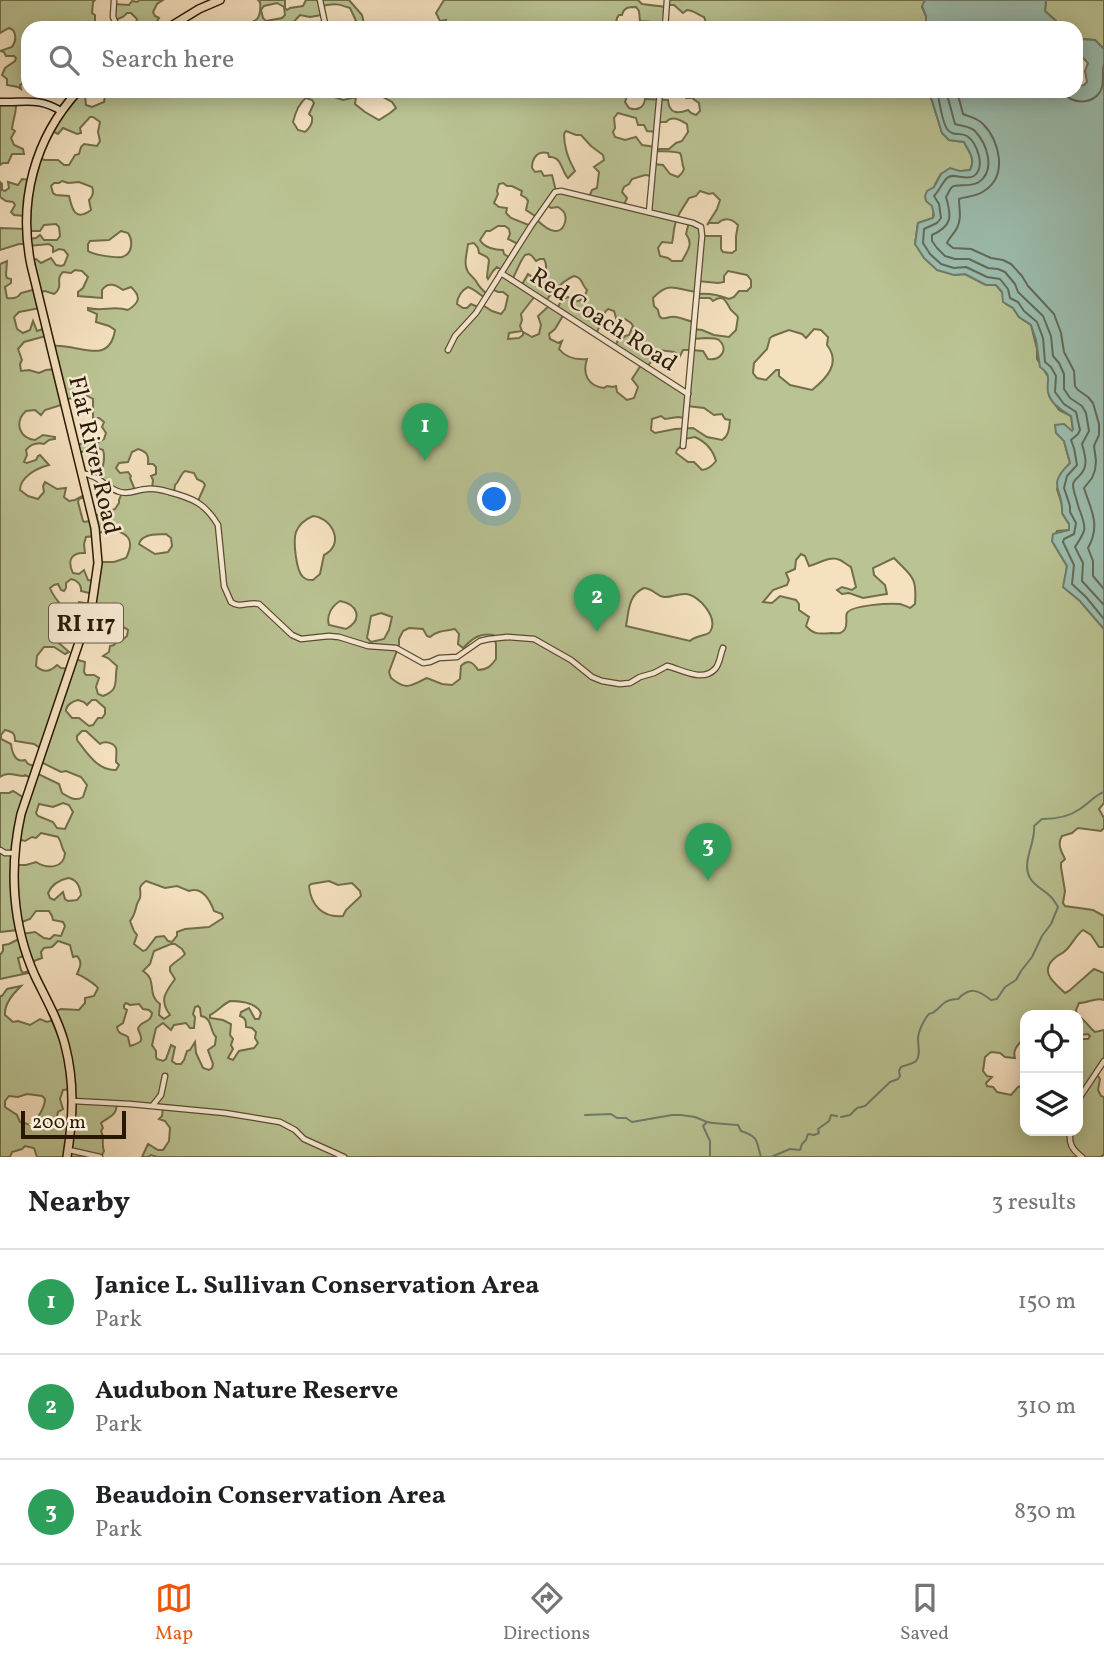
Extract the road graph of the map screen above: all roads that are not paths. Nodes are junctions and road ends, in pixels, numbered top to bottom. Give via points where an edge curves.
1 (114, 0) edge
2 (220, 0) edge
3 (320, 0) edge
4 (667, 0) edge
5 (114, 21) edge
6 (179, 21) edge
7 (324, 21) edge
8 (666, 21) edge
9 (72, 98) edge
10 (659, 98) edge
11 (0, 102) edge
12 (61, 111) junction
13 (649, 212) junction
14 (501, 274) junction
15 (447, 350) dead end
16 (688, 394) junction
17 (683, 446) dead end
18 (81, 473) junction
19 (723, 648) dead end
20 (0, 850) edge
21 (15, 853) junction
22 (1104, 1061) edge
23 (164, 1076) dead end
24 (1083, 1092) edge
25 (73, 1101) junction
26 (152, 1106) junction
27 (1070, 1136) edge
28 (68, 1153) edge
29 (100, 1157) edge
30 (344, 1157) edge
31 (1082, 1157) edge

1 - 5 street
2 - 6 main road
3 - 7 street
4 - 8 street
9 - 12 main road, Flat River Road / RI 117
10 - 13 street
11 - 12 street via 39,101
12 - 18 main road, Flat River Road / RI 117 via 32,175 27,237
13 - 14 street via 555,192
13 - 16 street via 702,229
14 - 15 street
14 - 16 street, Red Coach Road
16 - 17 street
18 - 19 street via 120,492 150,488 198,502 218,525 224,586 231,602 259,604 297,638 339,636 368,646 396,648 422,663 457,657 489,639 534,639 592,677 620,684 667,666 694,675 711,672 717,668
18 - 21 main road, Flat River Road / RI 117 via 95,528 96,587 21,814
20 - 21 street
21 - 25 main road, Flat River Road / RI 117 via 13,882 20,930 64,1042
22 - 24 street
23 - 26 street
25 - 26 street
25 - 28 main road, Flat River Road / RI 117
26 - 30 street via 280,1122
27 - 31 street via 1069,1143
28 - 29 street

